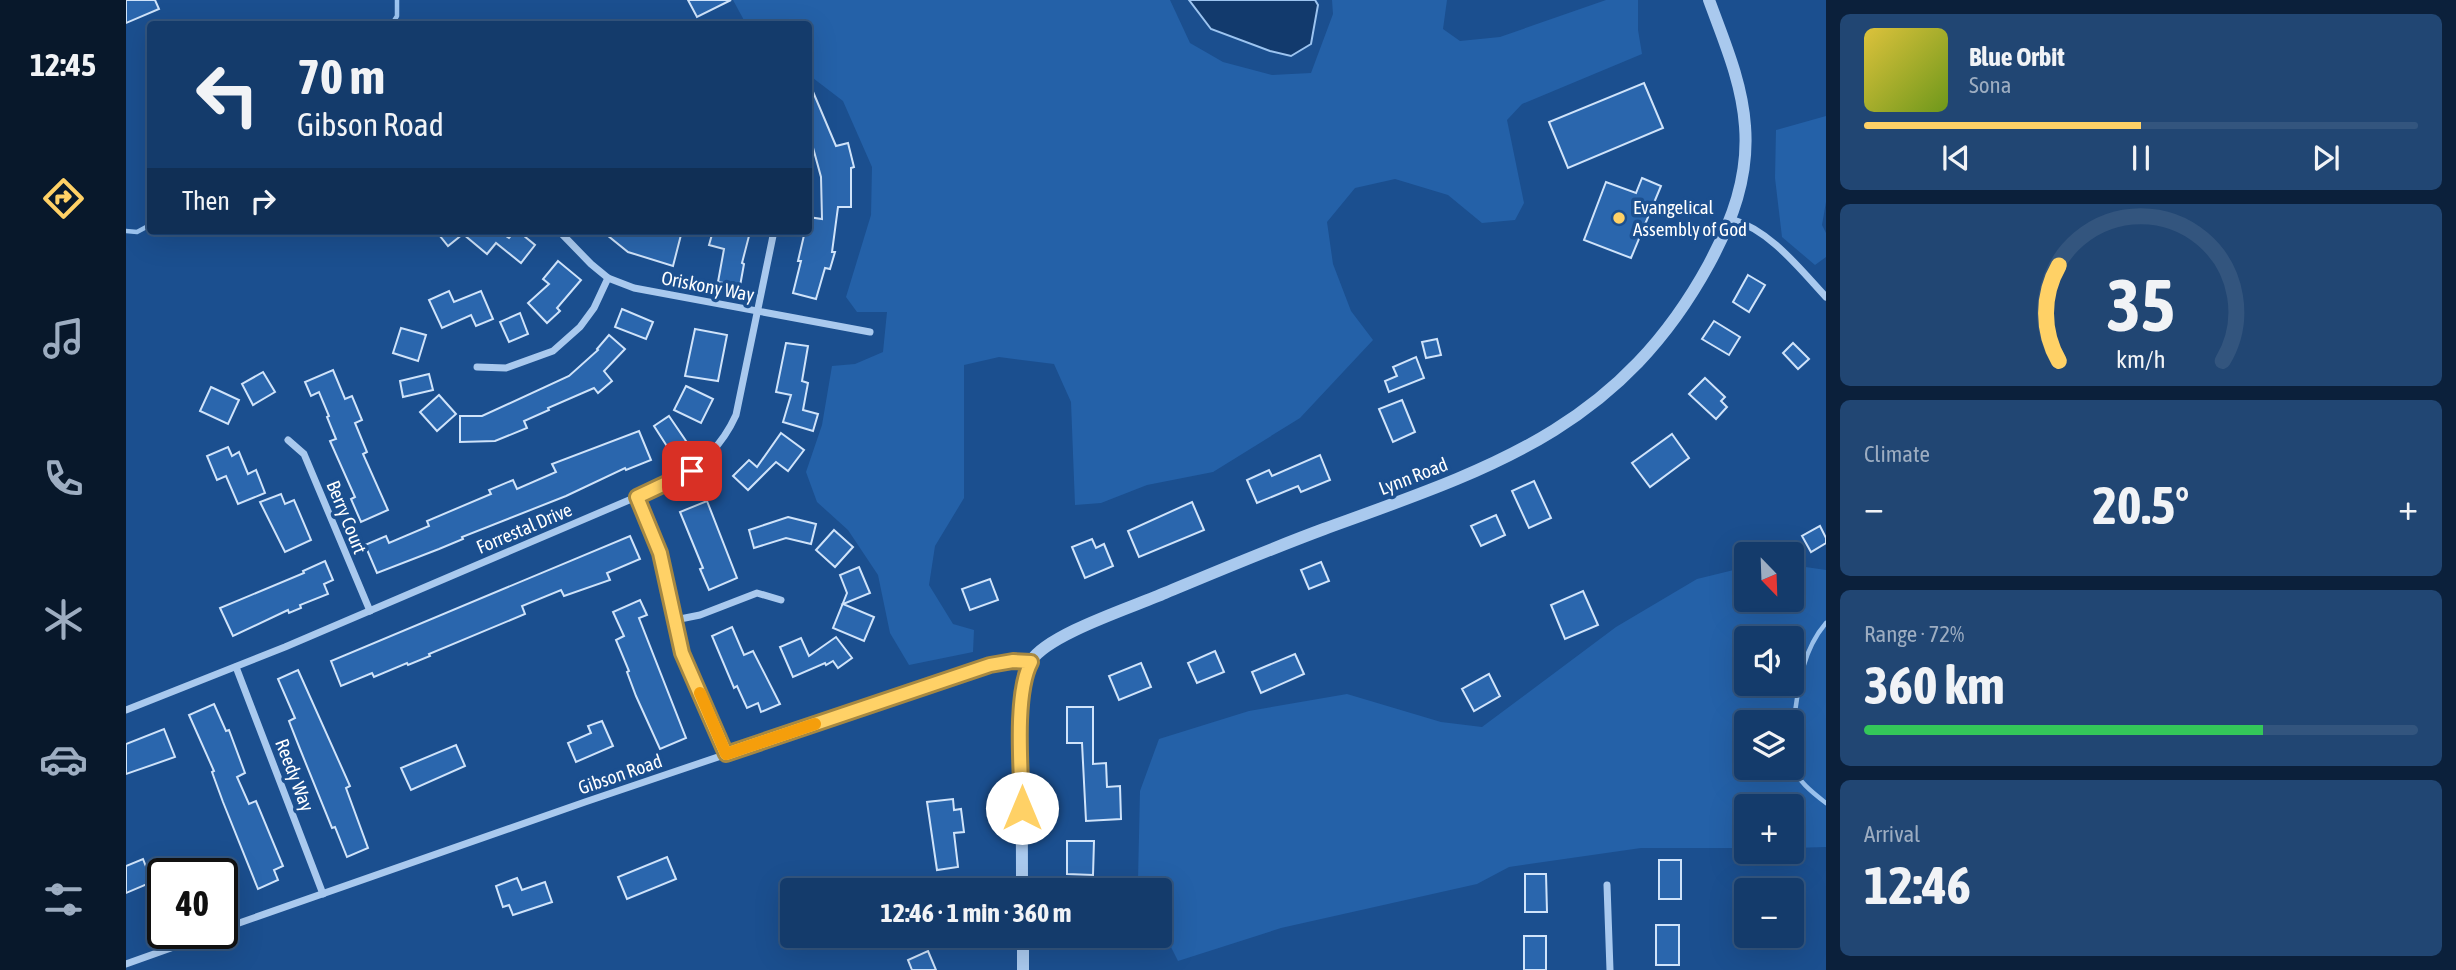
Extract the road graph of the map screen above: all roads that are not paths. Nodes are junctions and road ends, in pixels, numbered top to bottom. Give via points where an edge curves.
1 (1709, 0) edge
2 (1731, 219) junction
3 (563, 235) edge
4 (773, 235) edge
5 (608, 278) junction
6 (1826, 297) edge
7 (758, 311) junction
8 (870, 332) dead end
9 (477, 367) dead end
10 (288, 440) dead end
11 (637, 497) junction
12 (781, 600) dead end
13 (370, 611) junction
14 (675, 620) junction
15 (1031, 662) junction
16 (236, 667) junction
17 (126, 710) edge
18 (726, 754) junction
19 (1022, 878) edge
20 (1607, 885) dead end
21 (323, 894) junction
22 (238, 923) edge
23 (1023, 948) edge
24 (168, 949) edge
25 (126, 964) edge
26 (1023, 970) edge
27 (1609, 970) edge

1 - 2 street, Lynn Road via 1735,75 1745,127 1743,180
2 - 6 street via 1748,224 1770,241
2 - 15 street, Lynn Road via 1689,298 1648,354 1607,394 1556,429 1459,480 1253,556 1068,634
3 - 5 street, Oriskony Way
4 - 7 street, Forrestal Drive
5 - 7 street, Oriskony Way via 634,288
5 - 9 street via 580,327 552,351 506,368
7 - 8 street, Oriskony Way
7 - 11 street, Forrestal Drive via 740,403 724,438 692,471
10 - 13 street, Berry Court via 304,454
11 - 13 street, Forrestal Drive
11 - 14 street via 660,553
12 - 14 street via 757,593
13 - 16 street, Forrestal Drive
14 - 18 street via 682,653
15 - 18 street, Gibson Road via 990,665
15 - 19 street via 1021,713
16 - 17 street, Forrestal Drive
16 - 21 street, Reedy Way
18 - 21 street, Gibson Road
20 - 27 street
21 - 22 street, Gibson Road
23 - 26 street
24 - 25 street

